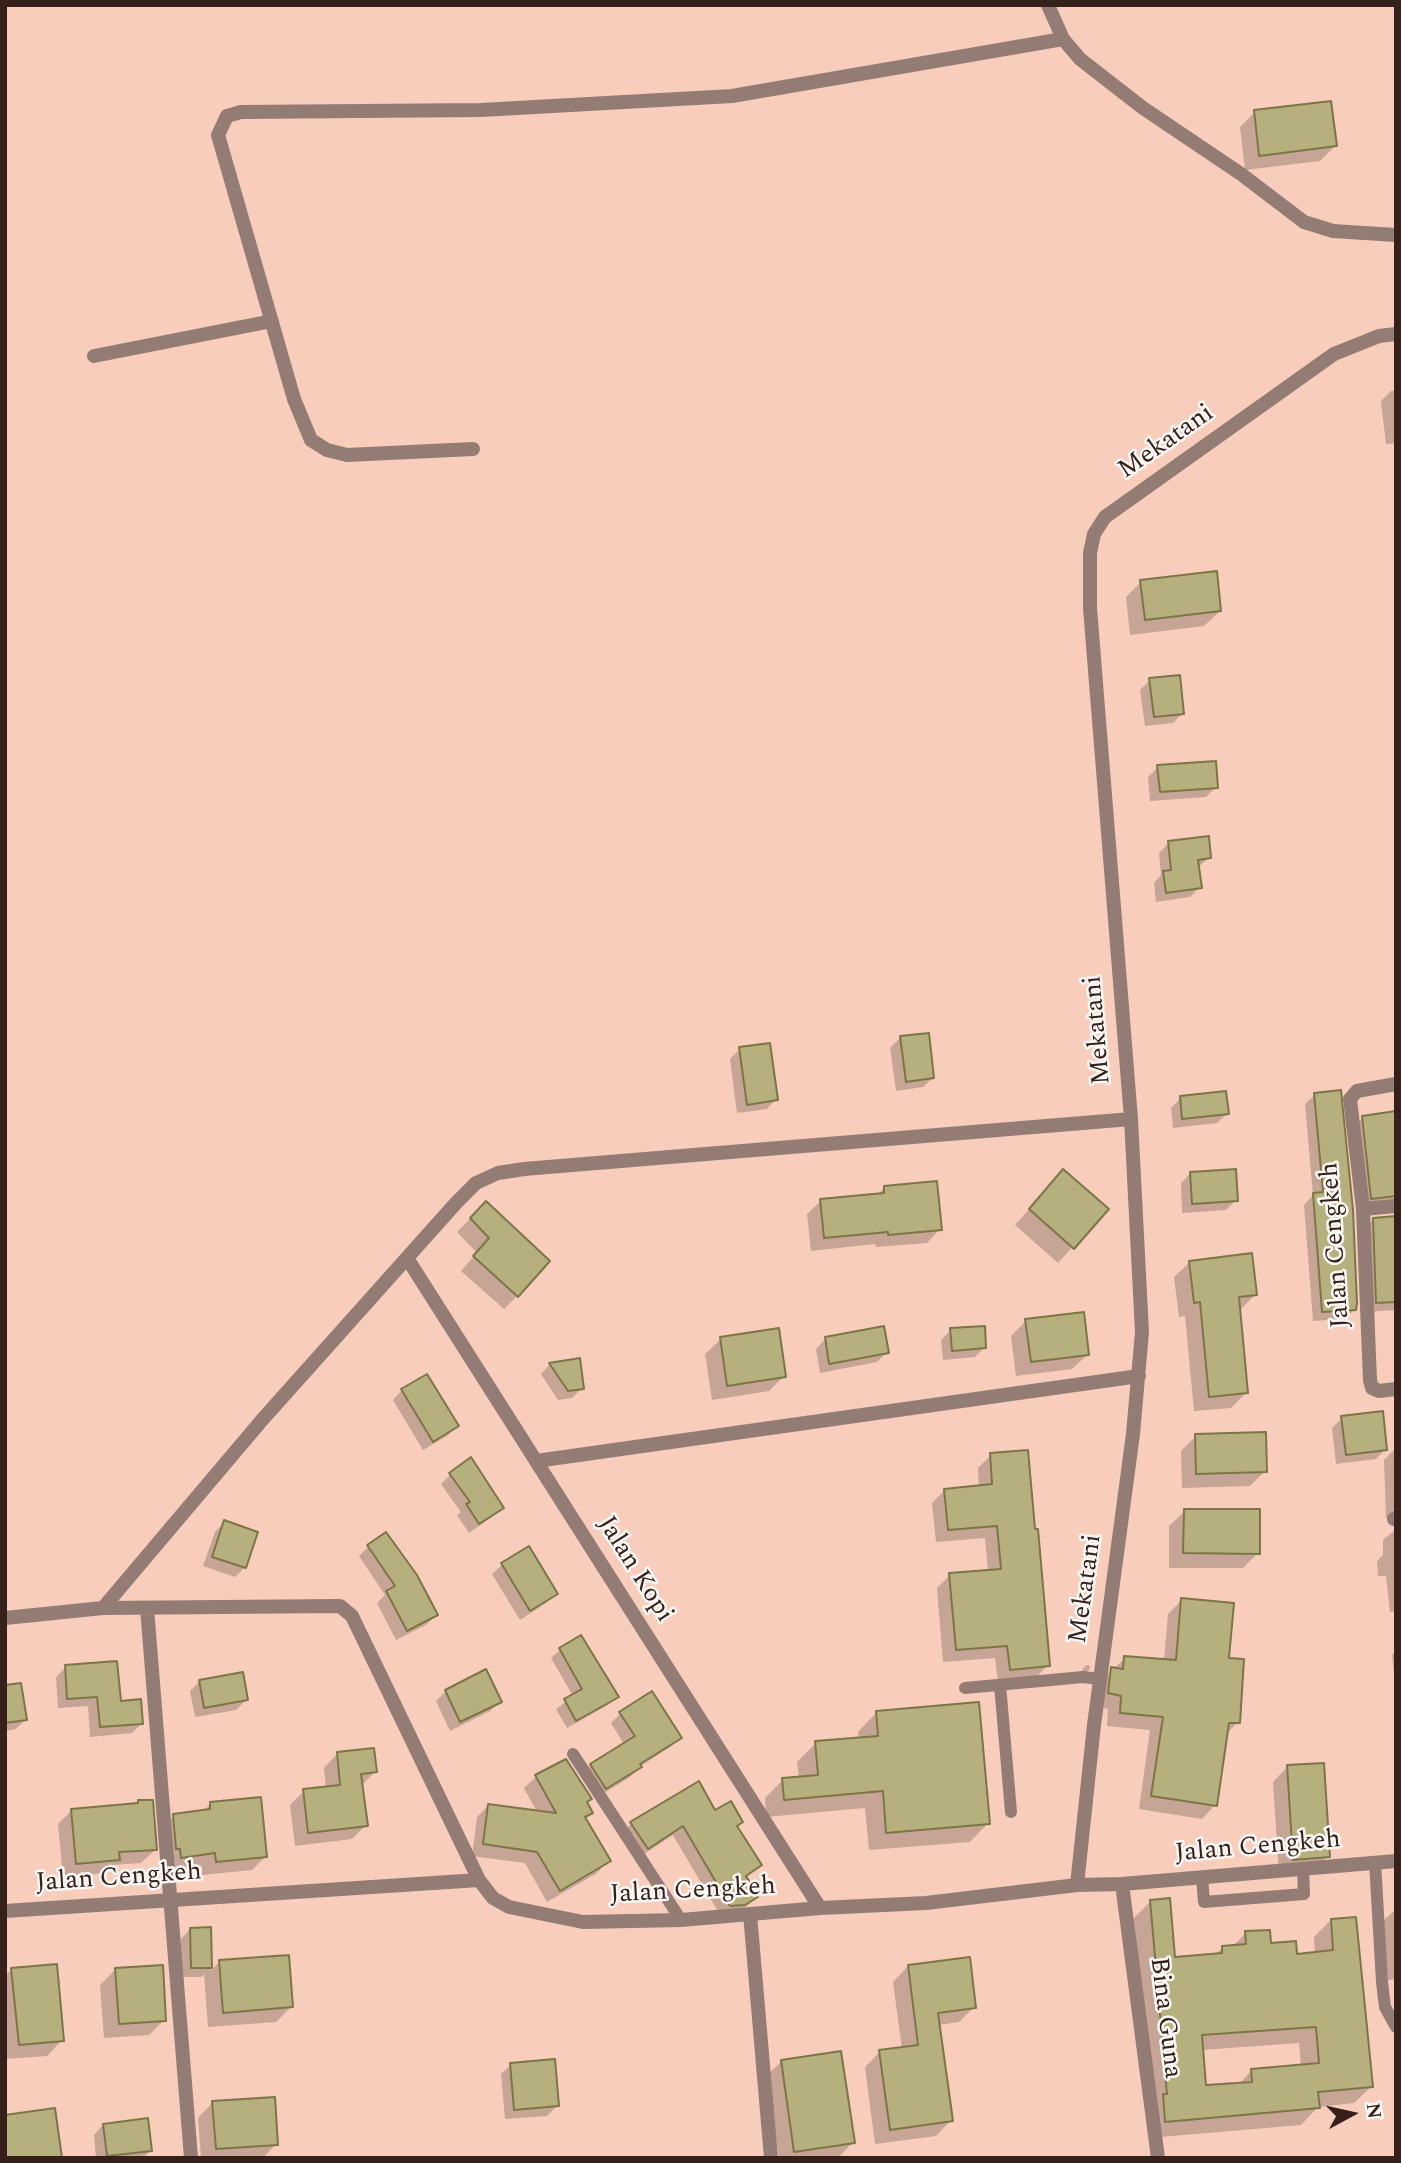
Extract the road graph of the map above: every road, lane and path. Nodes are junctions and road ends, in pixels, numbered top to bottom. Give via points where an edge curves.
1 (1048, 5) edge
2 (1063, 39) junction
3 (1396, 235) edge
4 (272, 321) junction
5 (1396, 334) edge
6 (94, 356) dead end
7 (473, 449) dead end
8 (1396, 1084) edge
9 (1131, 1119) junction
10 (1396, 1206) edge
11 (1363, 1209) junction
12 (407, 1258) junction
13 (1139, 1376) junction
14 (1396, 1389) edge
15 (536, 1461) junction
16 (103, 1608) junction
17 (147, 1608) junction
18 (5, 1618) edge
19 (1100, 1679) junction
20 (1000, 1685) junction
21 (965, 1688) dead end
22 (573, 1754) dead end
23 (1011, 1812) dead end
24 (1396, 1860) edge
25 (1375, 1862) junction
26 (1303, 1868) junction
27 (1202, 1877) junction
28 (479, 1880) junction
29 (1122, 1884) junction
30 (1077, 1885) junction
31 (171, 1900) junction
32 (820, 1908) junction
33 (5, 1911) edge
34 (750, 1914) junction
35 (681, 1920) junction
36 (1396, 2027) edge
37 (1158, 2157) edge
38 (191, 2158) edge
39 (771, 2158) edge
40 (1151, 2158) edge

1 - 2 street
2 - 3 street via 1080,59 1143,108 1304,222 1333,231
2 - 4 street via 732,96 481,110 241,112 228,116 218,135
4 - 6 street
4 - 7 street via 311,440 347,455
5 - 9 street, Mekatani via 1334,354 1105,517 1094,534 1090,608
8 - 11 street, Jalan Cengkeh via 1357,1091 1350,1099
9 - 12 street via 524,1168 476,1183
9 - 13 street, Mekatani via 1142,1306
10 - 11 street
11 - 14 street, Jalan Cengkeh via 1370,1380 1372,1388 1379,1391
12 - 15 street, Jalan Kopi
12 - 16 street
13 - 15 street
13 - 19 street, Mekatani
15 - 32 street, Jalan Kopi
16 - 17 street
16 - 18 street
17 - 28 street via 340,1606 347,1610
17 - 31 street
19 - 20 lane
19 - 30 street, Mekatani
20 - 21 lane
20 - 23 lane
22 - 35 lane
24 - 25 street, Jalan Cengkeh
25 - 26 street, Jalan Cengkeh
25 - 36 lane via 1385,2007
26 - 27 street, Jalan Cengkeh
26 - 27 lane via 1304,1894 1204,1902
27 - 29 street, Jalan Cengkeh
28 - 31 street, Jalan Cengkeh
28 - 35 street, Jalan Cengkeh via 493,1898 509,1907 583,1922
29 - 30 street, Jalan Cengkeh
29 - 37 street, Bina Guna
30 - 32 street, Jalan Cengkeh via 926,1903
31 - 33 street, Jalan Cengkeh
31 - 38 street
32 - 34 street, Jalan Cengkeh
34 - 35 street, Jalan Cengkeh
34 - 39 street
37 - 40 street

